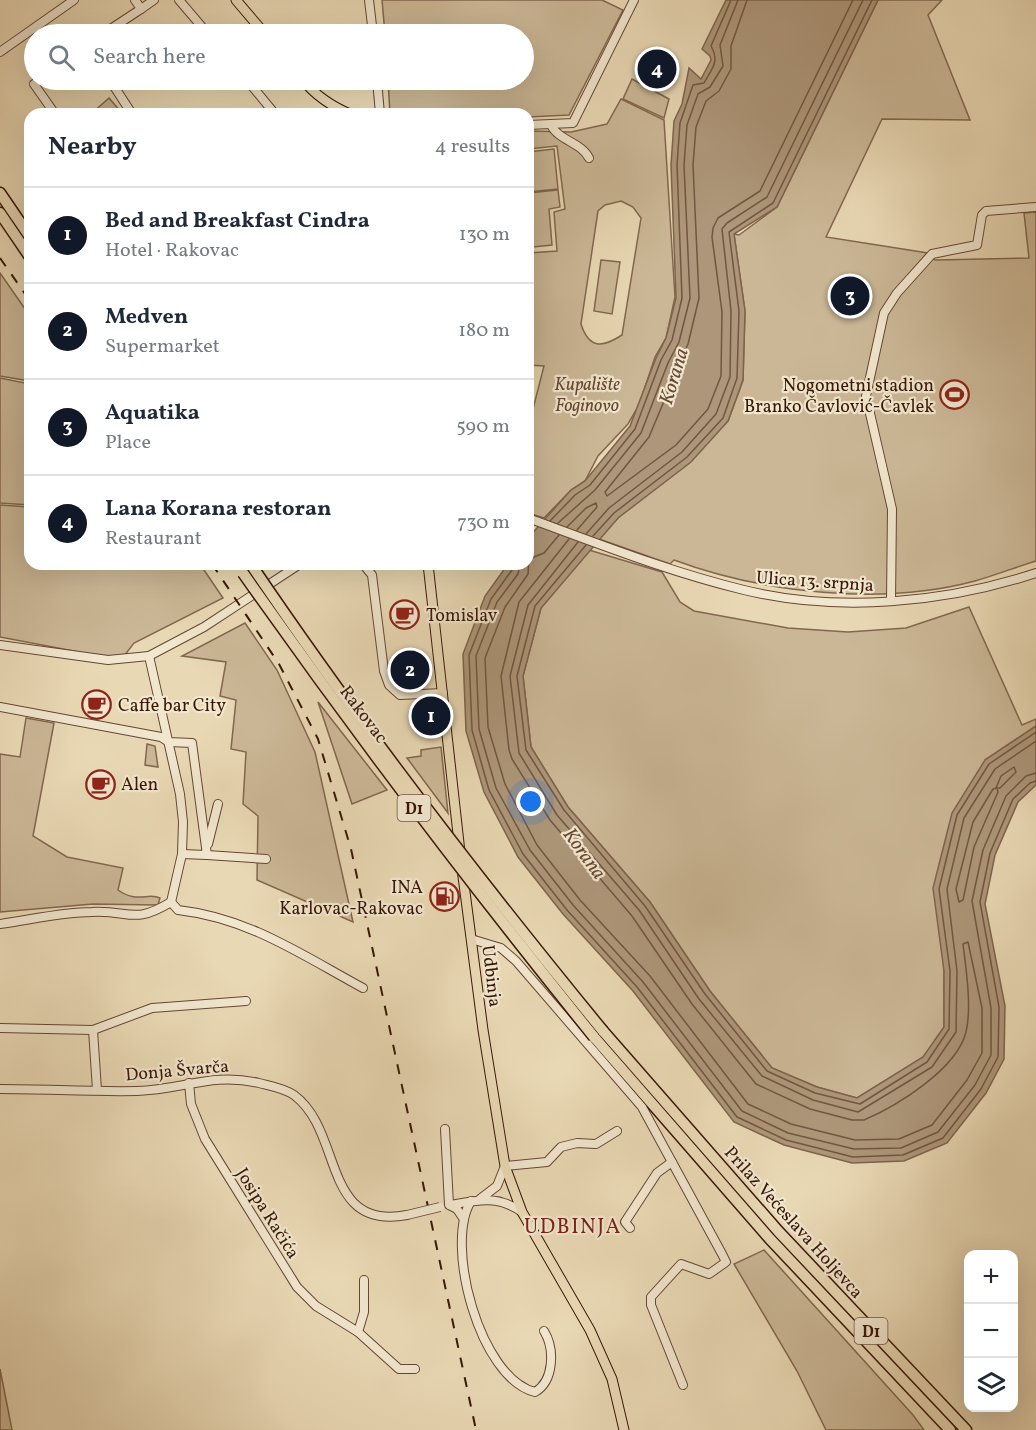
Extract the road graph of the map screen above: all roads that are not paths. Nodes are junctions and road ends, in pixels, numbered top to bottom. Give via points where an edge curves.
1 (74, 0) edge
2 (135, 0) edge
3 (154, 0) edge
4 (179, 0) edge
5 (236, 0) edge
6 (369, 0) edge
7 (634, 0) edge
8 (141, 9) junction
9 (40, 24) edge
10 (120, 24) edge
11 (199, 24) edge
12 (256, 24) edge
13 (372, 24) edge
14 (24, 35) edge
15 (0, 52) edge
16 (38, 90) edge
17 (116, 90) edge
18 (255, 90) edge
19 (312, 90) edge
20 (378, 90) edge
21 (51, 108) edge
22 (128, 108) edge
23 (270, 108) edge
24 (335, 108) edge
25 (379, 108) edge
26 (534, 125) edge
27 (550, 125) junction
28 (589, 158) dead end
29 (0, 193) edge
30 (1036, 207) edge
31 (0, 213) edge
32 (24, 228) edge
33 (24, 248) edge
34 (534, 520) edge
35 (248, 570) edge
36 (291, 570) edge
37 (368, 570) edge
38 (429, 570) edge
39 (1036, 573) edge
40 (891, 601) junction
41 (0, 645) edge
42 (149, 656) junction
43 (443, 693) junction
44 (0, 707) edge
45 (169, 742) junction
46 (218, 804) dead end
47 (206, 852) junction
48 (182, 854) junction
49 (267, 859) dead end
50 (171, 902) junction
51 (0, 924) edge
52 (471, 939) junction
53 (363, 988) dead end
54 (246, 1001) dead end
55 (0, 1028) edge
56 (93, 1030) junction
57 (598, 1034) junction
58 (189, 1083) junction
59 (0, 1089) edge
60 (97, 1090) junction
61 (445, 1129) dead end
62 (617, 1131) dead end
63 (672, 1162) junction
64 (506, 1166) junction
65 (480, 1199) junction
66 (471, 1201) junction
67 (449, 1205) junction
68 (522, 1212) junction
69 (463, 1218) junction
70 (630, 1228) dead end
71 (774, 1235) junction
72 (364, 1280) dead end
73 (544, 1331) dead end
74 (358, 1332) junction
75 (416, 1369) dead end
76 (683, 1385) dead end
77 (934, 1414) junction
78 (624, 1430) edge
79 (945, 1430) edge
80 (950, 1430) edge
81 (966, 1430) edge

1 - 9 street
2 - 8 street
3 - 8 street
4 - 11 street
5 - 12 main road
6 - 13 street
7 - 27 street via 573,123
8 - 10 street
14 - 15 street
16 - 21 street
17 - 22 street
18 - 23 street
19 - 24 main road
20 - 25 street
26 - 27 street
27 - 28 street
29 - 32 highway
30 - 40 street via 986,211 976,245 932,254 884,313 866,396 892,509
31 - 33 highway
34 - 40 street, Ulica 13. srpnja via 662,567 746,591 853,602
35 - 57 highway, Rakovac / D1, bridge
36 - 42 street via 204,627
37 - 43 street via 372,575 384,671 390,685 400,695
38 - 43 main road
39 - 40 street, Ulica 13. srpnja via 988,587
41 - 42 street via 108,660
42 - 45 street
43 - 52 main road
44 - 45 street via 161,737
45 - 47 street via 192,743
45 - 48 street via 180,794
46 - 47 street
47 - 48 street
47 - 49 street
48 - 50 street
50 - 51 street via 141,916 92,911
50 - 53 street via 178,910 207,913 251,927
52 - 63 street, Udbinja via 501,948 516,961 642,1107
52 - 64 main road, Udbinja
54 - 56 street via 152,1008
55 - 56 street
56 - 60 street
57 - 71 highway, Prilaz Većeslava Holjevca / D1 via 757,1224
57 - 71 highway, Prilaz Većeslava Holjevca / D1 via 767,1218
58 - 60 street, Donja Švarča via 140,1091
58 - 67 street, Donja Švarča, bridge via 237,1079 294,1095 318,1124 342,1188 352,1203 376,1217 407,1215
58 - 74 street, Josipa Račića via 191,1104 205,1139 282,1266 315,1306
59 - 60 street, Donja Švarča
61 - 67 street
62 - 64 street via 596,1144 577,1143 561,1148 547,1162
63 - 70 street via 657,1173 625,1222
63 - 76 street, Udbinja via 726,1262 709,1274 681,1264 651,1297
64 - 65 street via 497,1186
64 - 68 main road, Udbinja
65 - 66 street
65 - 68 street via 500,1200
66 - 67 street
66 - 69 street
67 - 69 street
68 - 78 main road, Udbinja via 591,1330 612,1379
69 - 73 street via 467,1294 475,1320 510,1380 535,1392 542,1388 549,1374 552,1354
71 - 77 highway, Prilaz Većeslava Holjevca / D1
71 - 81 highway, Prilaz Većeslava Holjevca / D1
72 - 74 street via 364,1312
74 - 75 street, Josipa Račića via 399,1368
77 - 79 highway
77 - 80 highway, Prilaz Većeslava Holjevca / D1

